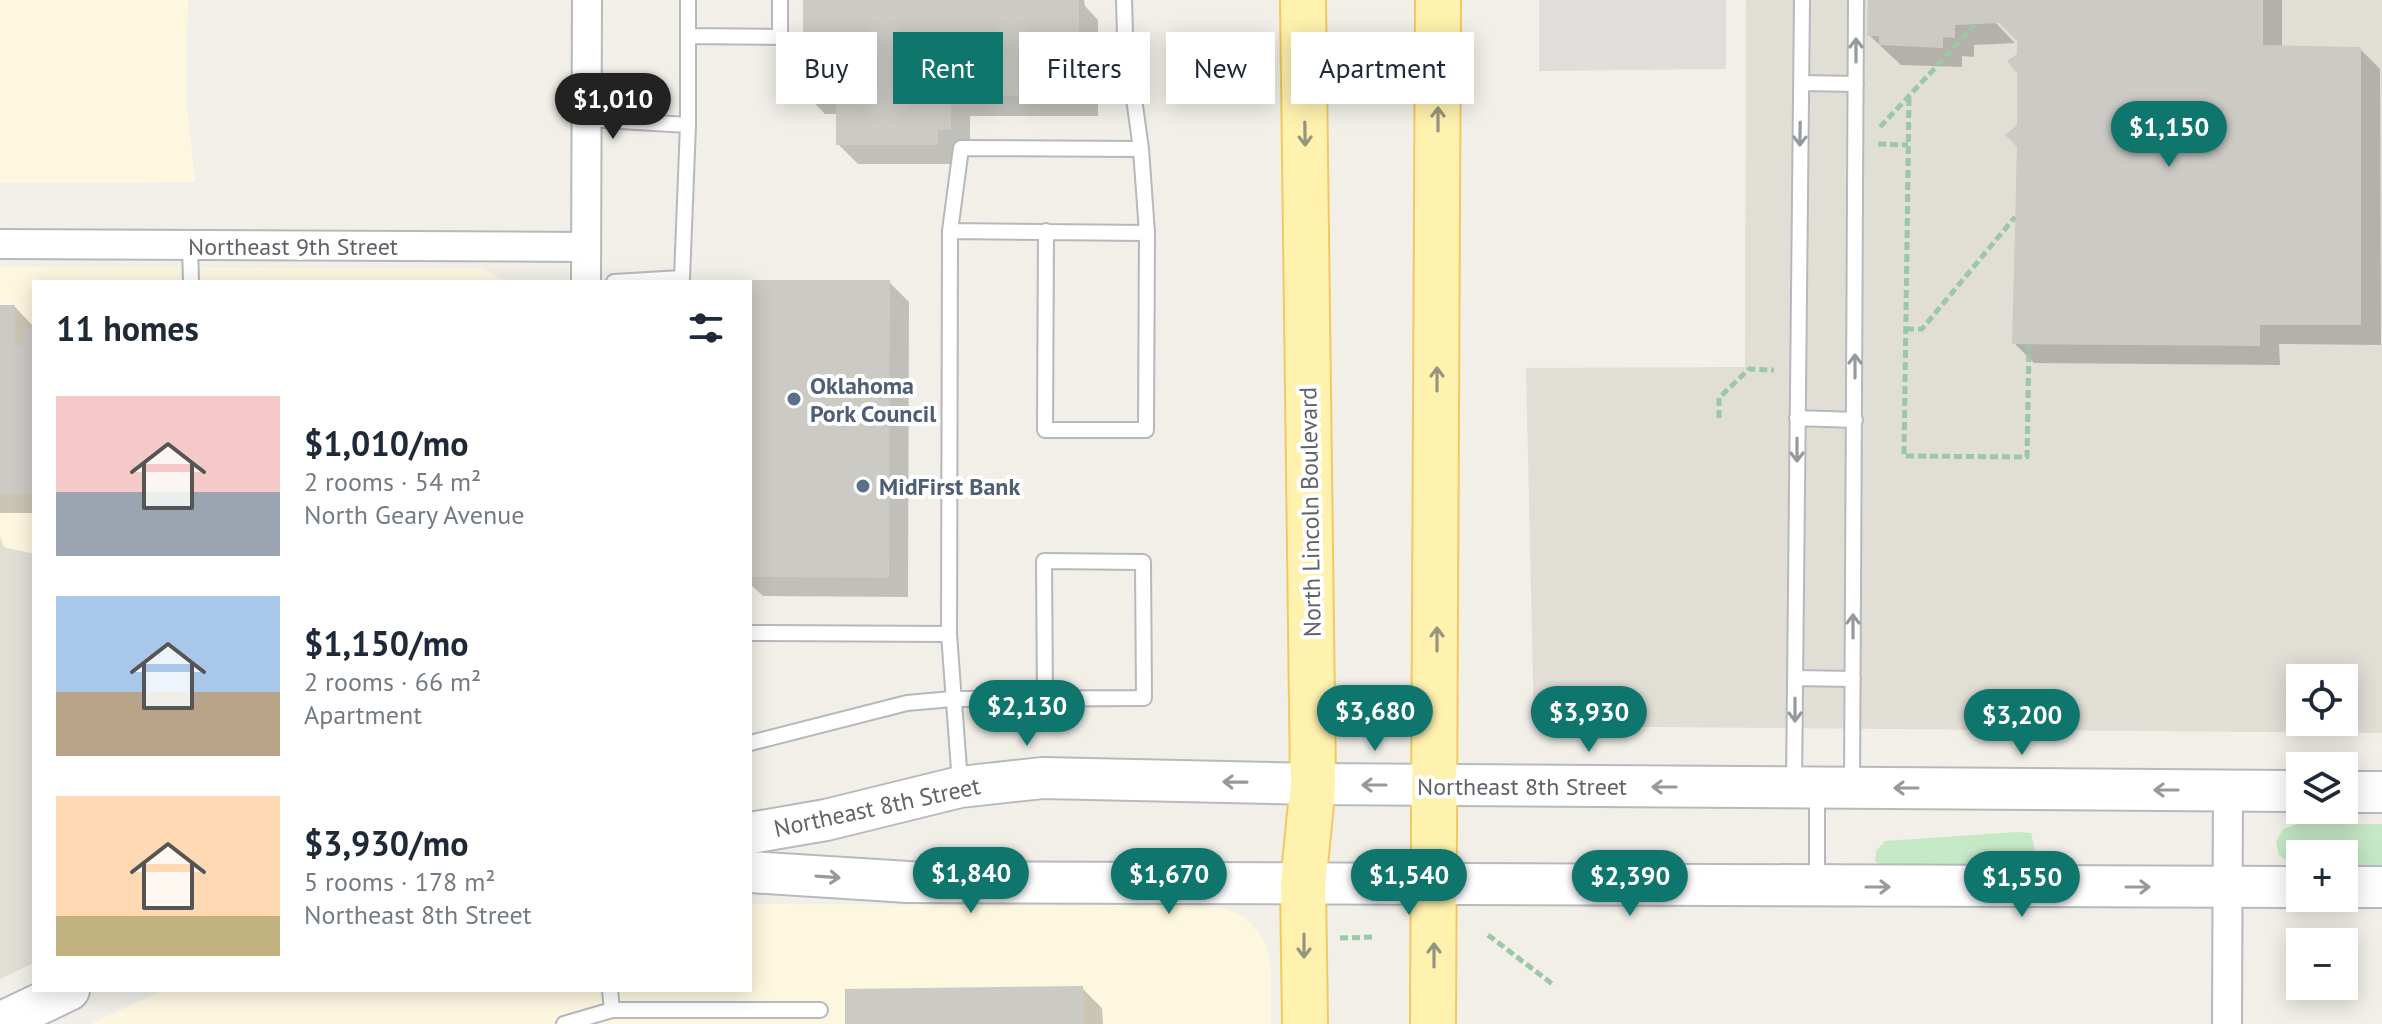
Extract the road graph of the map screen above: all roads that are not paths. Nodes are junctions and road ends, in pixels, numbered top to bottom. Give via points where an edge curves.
1 (587, 0) edge
2 (688, 0) edge
3 (780, 0) edge
4 (1124, 0) edge
5 (1303, 0) edge
6 (1438, 0) edge
7 (1802, 0) edge
8 (1856, 0) edge
9 (688, 36) junction
10 (1801, 83) junction
11 (1856, 84) junction
12 (587, 119) junction
13 (688, 125) junction
14 (1141, 149) junction
15 (950, 231) junction
16 (1046, 231) junction
17 (1147, 233) junction
18 (0, 244) edge
19 (190, 246) junction
20 (586, 247) junction
21 (191, 280) edge
22 (586, 280) edge
23 (683, 280) edge
24 (1797, 418) junction
25 (1855, 420) junction
26 (752, 633) edge
27 (949, 634) junction
28 (1795, 678) junction
29 (1853, 679) junction
30 (1045, 698) junction
31 (952, 699) junction
32 (752, 742) edge
33 (1313, 784) junction
34 (1436, 785) junction
35 (960, 787) junction
36 (1821, 788) junction
37 (2228, 790) junction
38 (2286, 791) edge
39 (2358, 792) edge
40 (2382, 792) edge
41 (752, 833) edge
42 (752, 872) edge
43 (1303, 884) junction
44 (1435, 885) junction
45 (1817, 887) junction
46 (2228, 887) junction
47 (2286, 887) edge
48 (2358, 887) edge
49 (2382, 887) edge
50 (65, 992) edge
51 (610, 992) edge
52 (612, 1010) junction
53 (820, 1010) dead end
54 (0, 1023) edge
55 (564, 1024) edge
56 (1305, 1024) edge
57 (1433, 1024) edge
58 (2227, 1024) edge

1 - 12 street
2 - 9 lane
3 - 9 lane via 780,37
4 - 14 lane
5 -> 33 main road, North Lincoln Boulevard
34 -> 6 main road
7 - 10 lane
11 -> 8 lane
9 - 13 lane
10 - 11 lane
10 -> 24 lane
25 -> 11 lane
12 - 13 lane
12 - 20 street
13 - 23 lane
14 - 15 lane via 961,148
14 - 17 lane
15 - 16 lane
15 - 27 lane
16 - 17 lane
16 - 17 lane via 1045,430 1146,430
18 - 19 street, Northeast 9th Street
19 - 20 street, Northeast 9th Street
19 - 21 lane
20 - 22 street
24 - 25 lane
24 -> 28 lane
29 -> 25 lane
26 - 27 lane
27 - 31 lane
28 - 29 lane
28 -> 36 lane
29 - 36 lane
30 - 30 lane via 1144,698 1143,562 1044,561
30 - 31 lane
31 - 32 lane via 907,703
31 - 35 lane
34 -> 33 main road, Northeast 8th Street
33 -> 35 main road, Northeast 8th Street via 1043,778
33 - 43 main road, North Lincoln Boulevard
36 -> 34 main road, Northeast 8th Street
34 - 44 main road
35 - 41 main road, Northeast 8th Street
37 -> 36 main road, Northeast 8th Street
36 - 45 lane
37 - 38 main road, Northeast 8th Street
37 - 46 street
39 - 40 main road
42 -> 43 main road, Northeast 8th Street via 908,882
43 - 44 main road, Northeast 8th Street
43 -> 56 main road, North Lincoln Boulevard
44 - 45 main road, Northeast 8th Street
57 -> 44 main road
45 -> 46 main road, Northeast 8th Street
46 - 47 main road, Northeast 8th Street
46 - 58 street
48 - 49 main road
50 - 54 main road
51 - 52 lane
52 - 53 lane
52 - 55 lane

